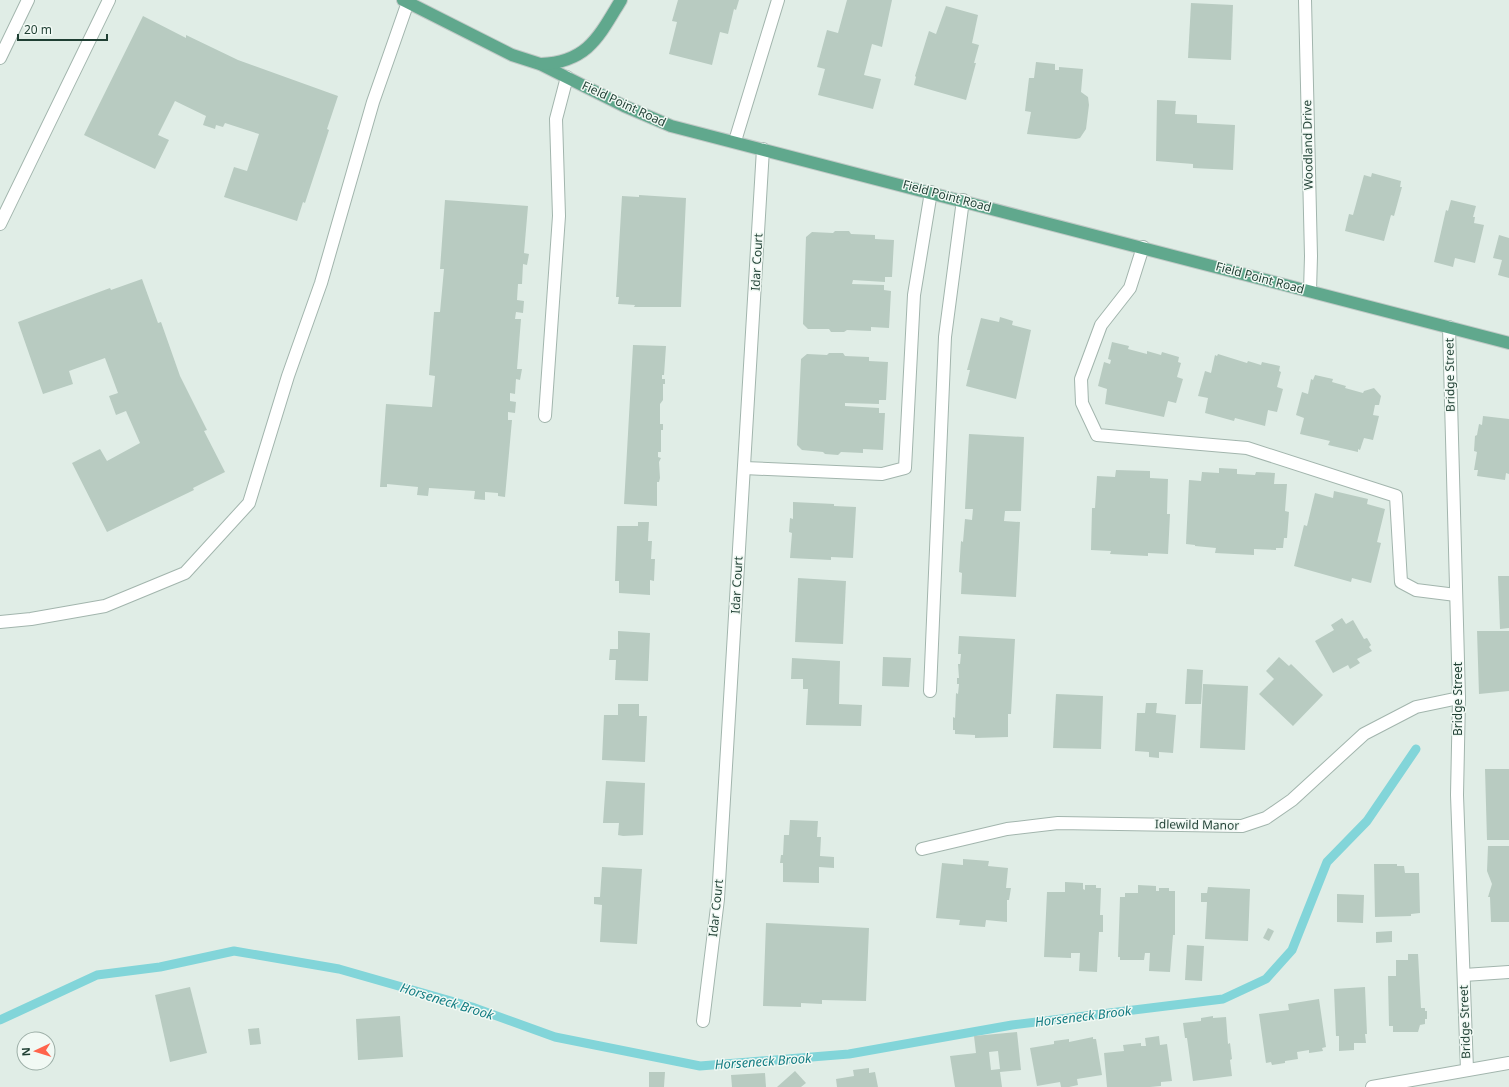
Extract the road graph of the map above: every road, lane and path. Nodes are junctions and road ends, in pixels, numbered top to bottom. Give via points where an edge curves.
1 (28, 0) edge
2 (109, 0) edge
3 (620, 0) edge
4 (778, 0) edge
5 (1305, 0) edge
6 (405, 1) edge
7 (0, 58) edge
8 (540, 64) junction
9 (567, 77) junction
10 (735, 142) junction
11 (763, 148) junction
12 (931, 192) junction
13 (963, 200) junction
14 (0, 224) edge
15 (1144, 247) junction
16 (1310, 291) junction
17 (1449, 327) junction
18 (1509, 342) edge
19 (545, 416) dead end
20 (744, 468) junction
21 (1456, 595) junction
22 (0, 622) edge
23 (930, 691) dead end
24 (1459, 698) junction
25 (922, 849) dead end
26 (1509, 972) edge
27 (1464, 975) junction
28 (703, 1021) dead end
29 (1509, 1063) edge
30 (1467, 1070) junction
31 (1372, 1087) edge

1 - 7 street
2 - 14 street
3 - 8 main road via 593,43 579,56 559,63
4 - 10 street
5 - 16 street, Woodland Drive
6 - 8 main road, Field Point Road via 512,55
6 - 22 street via 321,283 288,376 249,503 185,574 105,606
8 - 9 main road, Field Point Road
9 - 10 main road, Field Point Road via 671,126
9 - 19 street via 556,119 559,216
10 - 11 main road, Field Point Road
11 - 12 main road, Field Point Road
11 - 20 street, Idar Court
12 - 13 main road, Field Point Road
12 - 20 street via 914,295 906,468 882,474
13 - 15 main road, Field Point Road
13 - 23 street via 945,337
15 - 16 main road, Field Point Road
15 - 21 street via 1130,288 1101,325 1081,379 1082,403 1097,435 1247,448 1396,496 1401,582 1416,590
16 - 17 main road, Field Point Road
17 - 18 main road, Field Point Road
17 - 21 street, Bridge Street
20 - 28 street, Idar Court via 718,899
21 - 24 street, Bridge Street
24 - 25 street, Idlewild Manor via 1416,707 1364,734 1292,800 1266,818 1242,826 1058,823 1007,829
24 - 27 street, Bridge Street via 1458,795
26 - 27 street
27 - 30 street, Bridge Street
29 - 30 street
30 - 31 street

